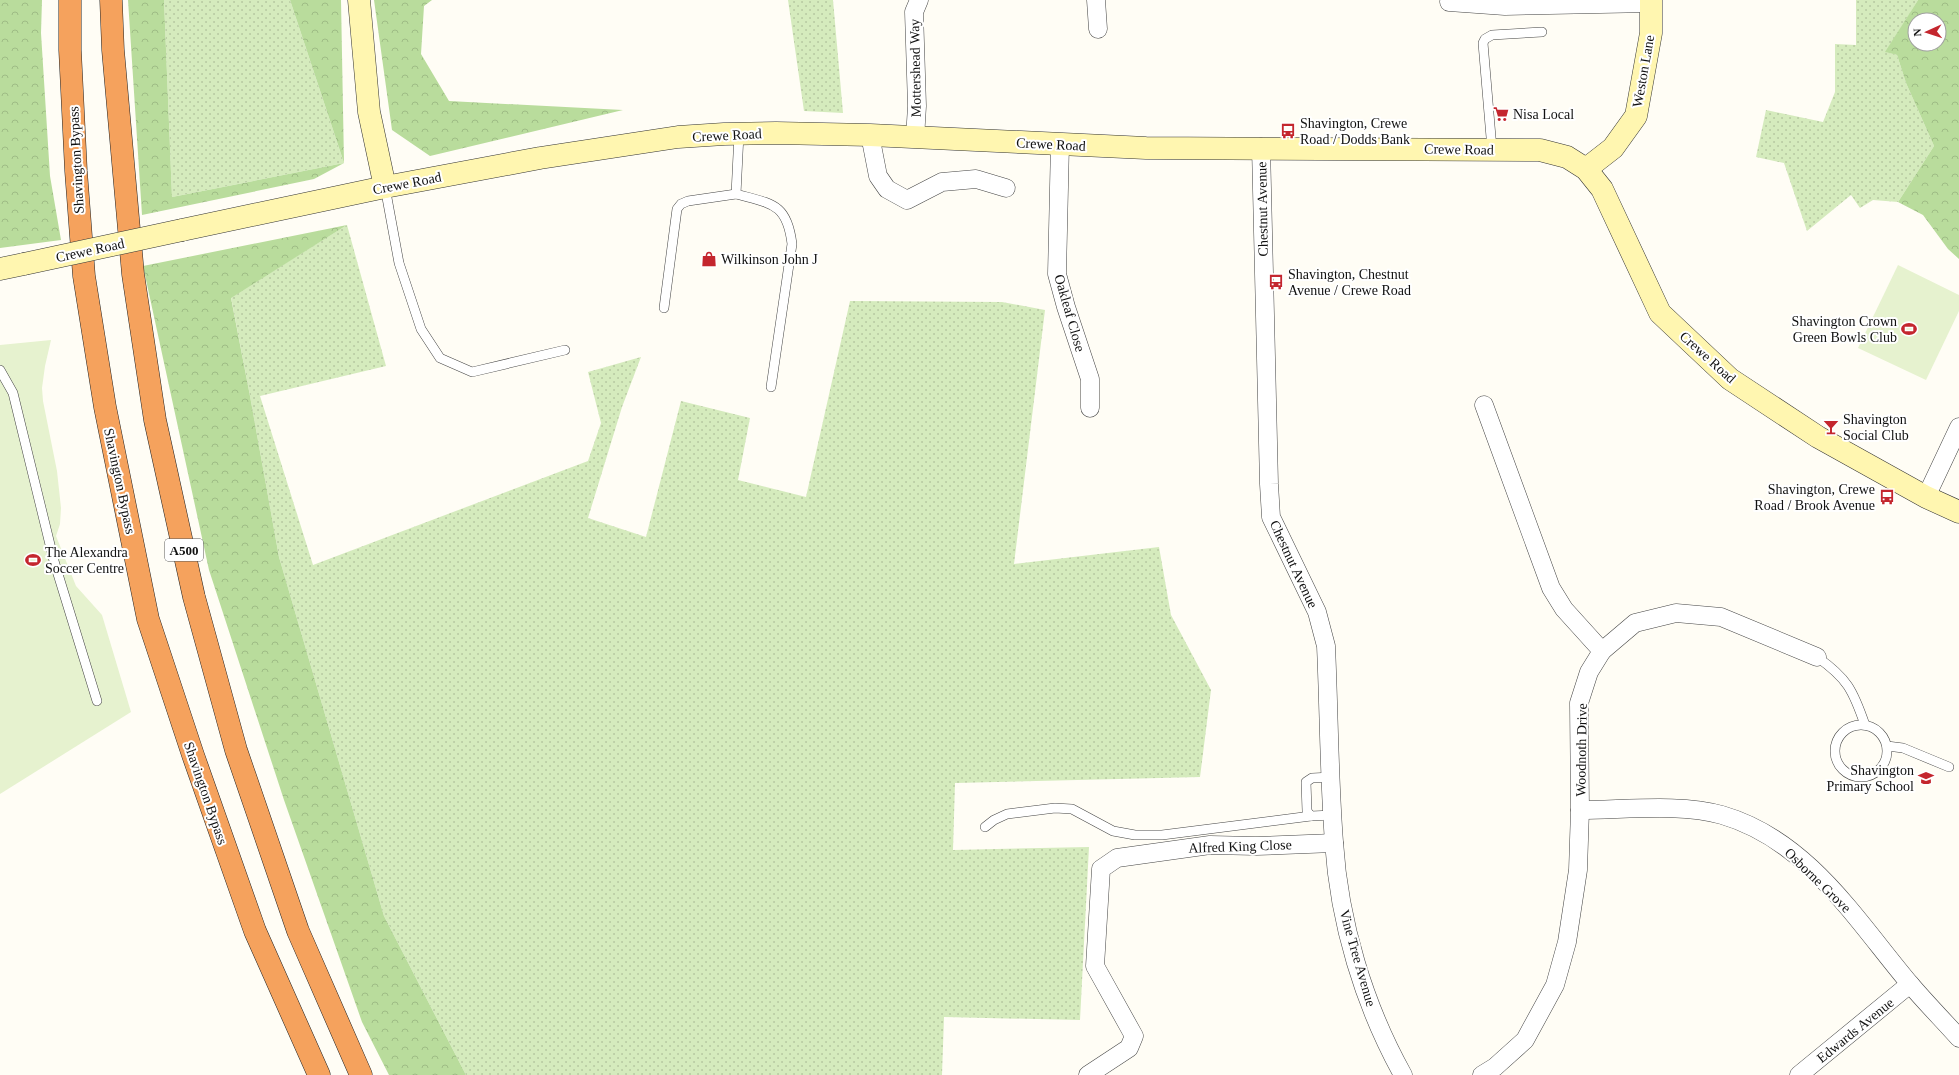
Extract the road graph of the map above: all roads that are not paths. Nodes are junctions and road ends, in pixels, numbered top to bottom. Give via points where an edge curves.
1 (70, 0) edge
2 (111, 0) edge
3 (359, 0) edge
4 (919, 0) edge
5 (1096, 0) edge
6 (1449, 2) dead end
7 (1651, 2) edge
8 (1098, 28) dead end
9 (1542, 32) dead end
10 (739, 134) junction
11 (870, 135) junction
12 (916, 138) junction
13 (1060, 144) junction
14 (1261, 147) junction
15 (1492, 149) junction
16 (1586, 169) junction
17 (385, 187) junction
18 (1006, 188) dead end
19 (736, 194) junction
20 (0, 269) edge
21 (664, 308) dead end
22 (565, 350) dead end
23 (0, 370) edge
24 (771, 387) dead end
25 (1484, 405) dead end
26 (1090, 408) dead end
27 (1959, 427) edge
28 (1926, 498) junction
29 (1959, 512) edge
30 (1602, 651) junction
31 (1817, 657) joint
32 (97, 701) dead end
33 (1864, 725) junction
34 (1887, 746) junction
35 (1948, 767) dead end
36 (1332, 777) junction
37 (1580, 810) junction
38 (1333, 815) junction
39 (1311, 816) junction
40 (986, 827) dead end
41 (1334, 843) junction
42 (1339, 883) joint
43 (1910, 984) junction
44 (1959, 1038) edge
45 (319, 1075) edge
46 (362, 1075) edge
47 (1088, 1075) edge
48 (1403, 1075) edge
49 (1482, 1075) edge
50 (1800, 1075) edge

1 - 45 highway, Shavington Bypass via 75,163 84,276 105,407 148,619 255,931
2 - 46 highway, A500 via 113,50 133,274 155,420 194,597 236,750 298,931
3 - 17 main road via 369,112
4 - 12 street, Mottershead Way via 914,12
5 - 8 street
6 - 7 street via 1505,6
7 - 16 main road, Weston Lane via 1651,32 1636,116 1613,148
9 - 15 lane via 1492,35 1483,43
10 - 11 main road, Crewe Road
10 - 17 main road, Crewe Road via 678,137 585,150
10 - 19 lane
11 - 12 main road, Crewe Road
11 - 18 street via 878,176 888,189 907,200 942,182 976,179
12 - 13 main road, Crewe Road
13 - 14 main road, Crewe Road via 1146,148
13 - 26 street, Oakleaf Close via 1057,274 1090,379
14 - 15 main road, Crewe Road
14 - 36 street, Chestnut Avenue via 1270,510 1276,529 1322,626 1326,646
15 - 16 main road, Crewe Road via 1540,150 1568,157
16 - 28 main road, Crewe Road via 1602,189 1660,313 1730,379 1818,437
17 - 20 main road, Crewe Road, bridge
17 - 22 lane via 399,263 421,329 440,358 472,372
19 - 21 lane via 688,201 677,209
19 - 24 lane via 772,204 783,213 790,227 792,244
23 - 32 lane via 13,393 54,561
25 - 30 street via 1551,588 1564,609
27 - 28 street
28 - 29 main road, Crewe Road
30 - 31 street, Woodnoth Drive via 1635,623 1676,614 1721,617
30 - 37 street, Woodnoth Drive via 1589,672 1580,703
31 - 33 lane via 1835,669 1846,681
33 - 34 lane via 1875,728 1883,736
33 - 34 lane via 1848,728 1839,738 1835,750 1840,767 1855,776 1872,775 1885,763
34 - 35 lane via 1903,748
36 - 38 street, Chestnut Avenue
36 - 39 lane via 1312,778 1306,782 1307,811
37 - 43 street, Osborne Grove via 1680,809 1722,815 1763,831 1795,853 1819,876
37 - 49 street, Woodnoth Drive via 1578,870 1567,942 1554,986 1525,1040
38 - 39 lane
38 - 41 street, Chestnut Avenue
39 - 40 lane via 1162,835 1135,835 1113,831 1072,809 1055,808 1007,814
41 - 42 street, Chestnut Avenue
41 - 47 street, Alfred King Close via 1210,845 1117,858 1101,869 1095,966 1134,1036 1129,1048
42 - 48 street, Vine Tree Avenue via 1361,978 1379,1027
43 - 44 street, Osborne Grove
43 - 50 street, Edwards Avenue

